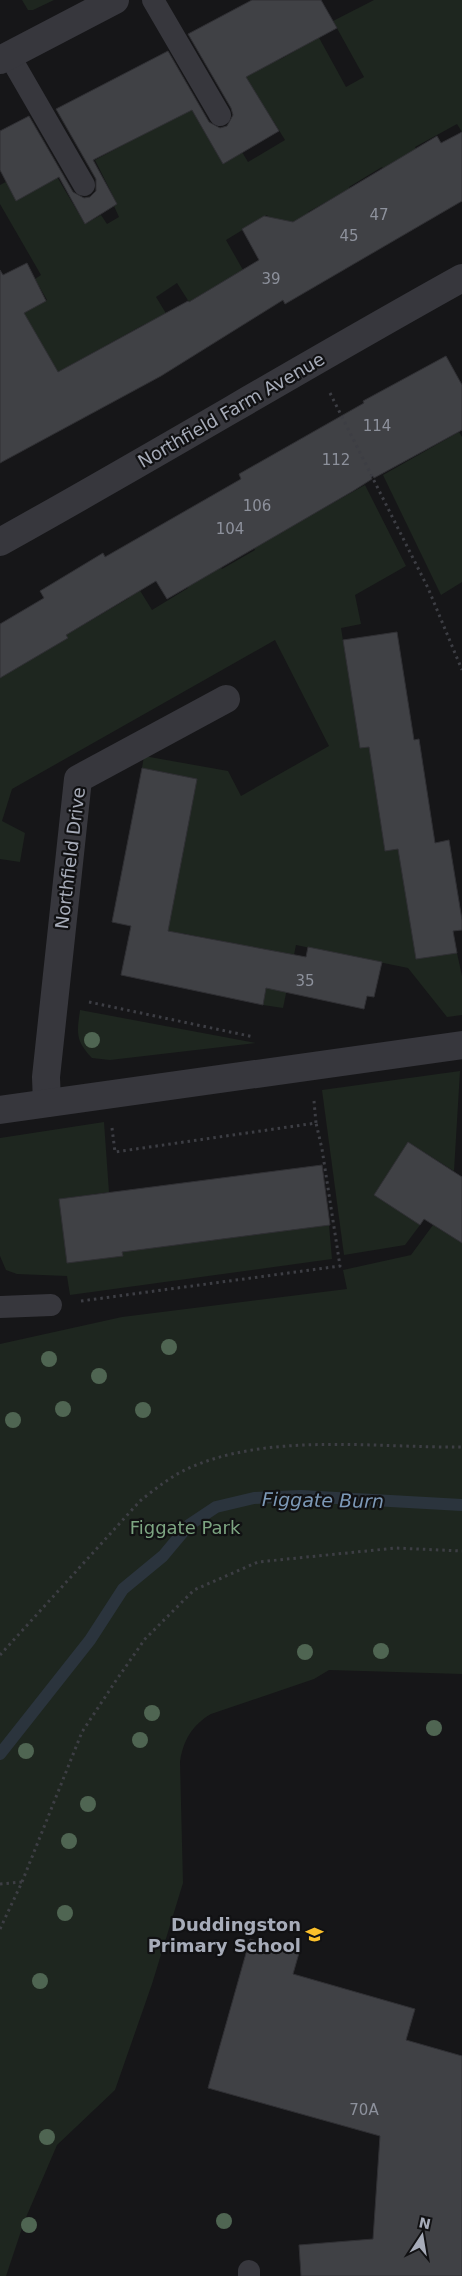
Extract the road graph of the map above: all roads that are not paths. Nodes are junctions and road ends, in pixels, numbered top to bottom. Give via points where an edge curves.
1 (115, 0) edge
2 (153, 0) edge
3 (5, 58) edge
4 (220, 115) dead end
5 (84, 185) dead end
6 (462, 278) edge
7 (0, 542) edge
8 (226, 699) dead end
9 (462, 1045) edge
10 (47, 1102) junction
11 (0, 1110) edge
12 (50, 1305) road end
13 (0, 1307) edge

1 - 3 street
2 - 4 lane
3 - 5 lane
6 - 7 street, Northfield Farm Avenue
8 - 10 street, Northfield Drive via 78,779 46,1077
9 - 10 street
10 - 11 street
12 - 13 lane

